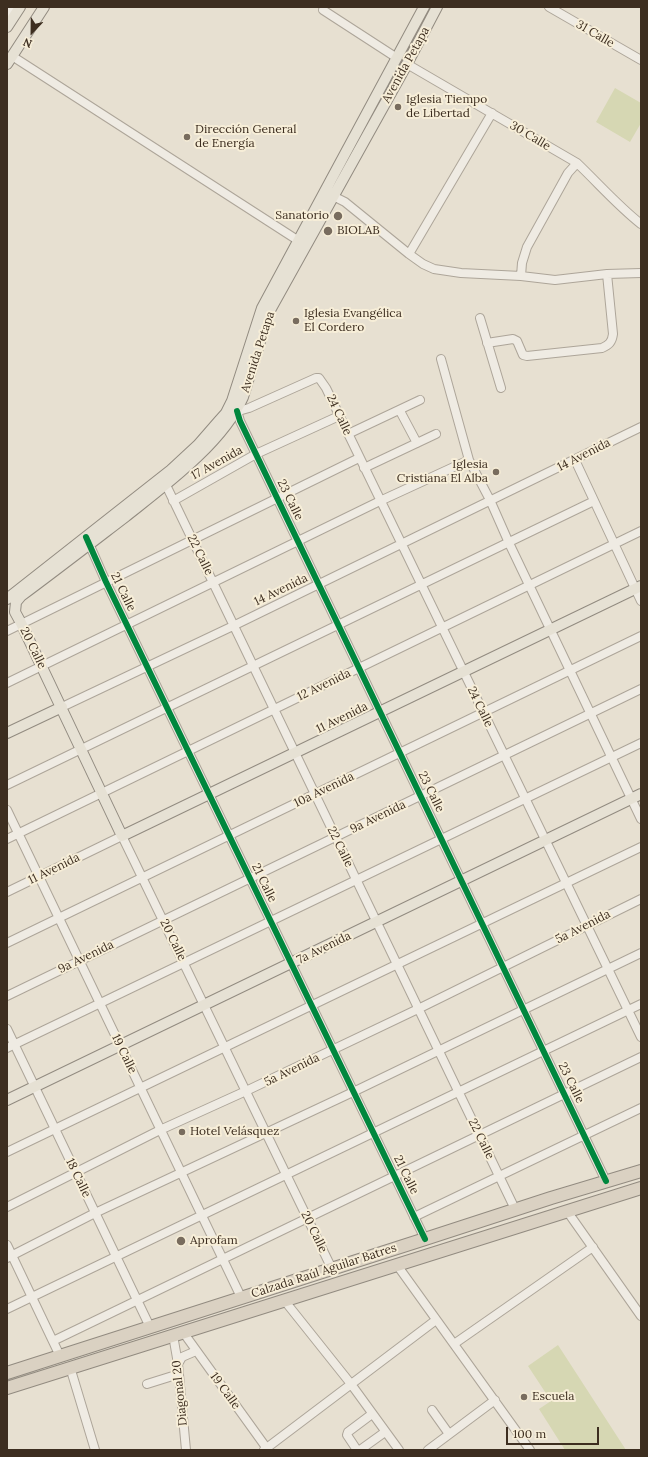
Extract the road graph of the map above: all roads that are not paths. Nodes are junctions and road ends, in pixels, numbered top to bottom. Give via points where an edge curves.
1 (12, 7) edge
2 (20, 7) edge
3 (44, 7) edge
4 (424, 7) edge
5 (437, 7) edge
6 (548, 7) edge
7 (323, 10) dead end
8 (7, 16) edge
9 (7, 26) edge
10 (397, 58) junction
11 (10, 60) edge
12 (641, 60) edge
13 (407, 64) junction
14 (492, 113) junction
15 (577, 163) junction
16 (333, 196) junction
17 (641, 224) edge
18 (302, 243) junction
19 (409, 254) junction
20 (640, 271) edge
21 (607, 274) junction
22 (521, 276) junction
23 (480, 318) dead end
24 (487, 343) junction
25 (441, 359) dead end
26 (501, 388) dead end
27 (420, 400) dead end
28 (238, 409) junction
29 (400, 411) junction
30 (339, 416) junction
31 (641, 427) edge
32 (348, 434) junction
33 (436, 434) dead end
34 (417, 443) junction
35 (256, 454) junction
36 (359, 458) junction
37 (469, 460) junction
38 (575, 460) junction
39 (364, 468) junction
40 (166, 485) junction
41 (277, 498) junction
42 (490, 500) junction
43 (173, 501) junction
44 (380, 501) junction
45 (594, 501) junction
46 (641, 532) edge
47 (192, 540) junction
48 (88, 541) junction
49 (298, 541) junction
50 (401, 544) junction
51 (508, 544) junction
52 (614, 545) junction
53 (106, 582) junction
54 (213, 583) junction
55 (319, 584) junction
56 (421, 585) junction
57 (530, 586) junction
58 (638, 588) edge
59 (7, 599) edge
60 (641, 601) edge
61 (11, 612) edge
62 (21, 623) junction
63 (126, 625) junction
64 (338, 625) junction
65 (233, 626) junction
66 (442, 628) junction
67 (7, 630) edge
68 (550, 630) junction
69 (641, 636) edge
70 (42, 666) junction
71 (253, 666) junction
72 (147, 668) junction
73 (359, 668) junction
74 (570, 671) junction
75 (463, 672) junction
76 (7, 683) edge
77 (641, 690) edge
78 (62, 707) junction
79 (167, 708) junction
80 (274, 710) junction
81 (380, 712) junction
82 (484, 713) junction
83 (590, 714) junction
84 (7, 733) edge
85 (641, 743) edge
86 (82, 749) junction
87 (188, 752) junction
88 (295, 753) junction
89 (400, 753) junction
90 (504, 756) junction
91 (611, 757) junction
92 (7, 785) edge
93 (102, 793) junction
94 (209, 794) junction
95 (641, 794) edge
96 (315, 795) junction
97 (421, 796) junction
98 (525, 798) junction
99 (631, 799) junction
100 (7, 810) edge
101 (641, 819) edge
102 (18, 834) junction
103 (122, 836) junction
104 (229, 836) junction
105 (335, 837) junction
106 (7, 839) edge
107 (441, 839) junction
108 (546, 841) junction
109 (641, 847) edge
110 (38, 877) junction
111 (143, 878) junction
112 (250, 879) junction
113 (356, 880) junction
114 (462, 881) junction
115 (566, 883) junction
116 (7, 892) edge
117 (641, 899) edge
118 (59, 918) junction
119 (163, 920) junction
120 (270, 921) junction
121 (376, 922) junction
122 (482, 923) junction
123 (587, 925) junction
124 (7, 943) edge
125 (641, 953) edge
126 (79, 961) junction
127 (184, 963) junction
128 (291, 964) junction
129 (397, 965) junction
130 (504, 968) junction
131 (608, 969) junction
132 (7, 996) edge
133 (100, 1003) junction
134 (641, 1004) edge
135 (205, 1005) junction
136 (311, 1006) junction
137 (418, 1009) junction
138 (523, 1009) junction
139 (628, 1010) junction
140 (7, 1029) edge
141 (641, 1036) edge
142 (15, 1045) junction
143 (120, 1045) junction
144 (225, 1047) junction
145 (7, 1048) edge
146 (333, 1050) junction
147 (438, 1050) junction
148 (543, 1051) junction
149 (641, 1057) edge
150 (35, 1087) junction
151 (140, 1088) junction
152 (246, 1091) junction
153 (353, 1092) junction
154 (458, 1092) junction
155 (564, 1094) junction
156 (7, 1100) edge
157 (641, 1108) edge
158 (55, 1129) junction
159 (160, 1130) junction
160 (267, 1133) junction
161 (373, 1133) junction
162 (479, 1135) junction
163 (584, 1135) junction
164 (7, 1152) edge
165 (641, 1171) edge
166 (76, 1173) junction
167 (182, 1174) junction
168 (286, 1174) junction
169 (394, 1176) junction
170 (499, 1176) junction
171 (606, 1181) junction
172 (641, 1188) edge
173 (7, 1207) edge
174 (515, 1209) junction
175 (567, 1211) junction
176 (96, 1213) junction
177 (201, 1215) junction
178 (414, 1217) junction
179 (308, 1218) junction
180 (425, 1239) junction
181 (7, 1245) edge
182 (592, 1247) junction
183 (116, 1256) junction
184 (9, 1257) edge
185 (223, 1259) junction
186 (396, 1265) junction
187 (332, 1269) junction
188 (32, 1297) junction
189 (241, 1297) junction
190 (137, 1300) junction
191 (284, 1300) junction
192 (7, 1309) edge
193 (641, 1316) edge
194 (436, 1320) junction
195 (150, 1327) junction
196 (178, 1334) junction
197 (53, 1341) junction
198 (454, 1344) junction
199 (196, 1350) junction
200 (60, 1356) junction
201 (178, 1364) junction
202 (70, 1367) junction
203 (7, 1373) edge
204 (178, 1374) junction
205 (147, 1384) dead end
206 (351, 1384) junction
207 (7, 1388) edge
208 (495, 1400) junction
209 (432, 1410) dead end
210 (372, 1414) junction
211 (385, 1432) junction
212 (449, 1434) junction
213 (266, 1449) edge
214 (95, 1450) edge
215 (186, 1450) edge
216 (357, 1450) edge
217 (360, 1450) edge
218 (399, 1450) edge
219 (428, 1450) edge
220 (530, 1450) edge

1 - 8 street
2 - 9 main road
3 - 11 main road
4 - 10 main road, Avenida Petapa
5 - 13 main road, Avenida Petapa
6 - 12 street, 31 Calle
7 - 10 street
10 - 18 main road, Avenida Petapa
11 - 18 street
13 - 14 street, 30 Calle
13 - 16 main road, Avenida Petapa
14 - 15 street, 30 Calle
14 - 19 street
15 - 17 street, 30 Calle via 625,212
15 - 22 street via 568,173 526,247
16 - 18 main road, Avenida Petapa
16 - 19 street via 345,202
18 - 28 main road, Avenida Petapa via 269,312
18 - 48 main road, Avenida Petapa via 262,308 226,413 198,445
19 - 22 street via 423,264 443,271 487,276
20 - 21 street
21 - 22 street via 555,280
21 - 24 street via 614,334 609,345 602,348 527,356 523,355 517,341 513,339
23 - 24 street
24 - 26 street
25 - 37 street
27 - 29 street
28 - 30 street, 24 Calle via 249,408 319,378
28 - 35 street, 23 Calle via 240,422
28 - 40 main road, Avenida Petapa via 211,442
29 - 32 street
29 - 34 street
30 - 32 street, 24 Calle
30 - 35 street, 17 Avenida
31 - 38 street, 14 Avenida
32 - 36 street, 24 Calle
33 - 34 street
34 - 39 street
35 - 41 street, 23 Calle
35 - 43 street, 17 Avenida
36 - 39 street, 24 Calle
36 - 41 street
37 - 42 street
37 - 44 street
38 - 42 street, 14 Avenida
38 - 45 street
39 - 44 street, 24 Calle
40 - 43 street, 22 Calle
40 - 48 main road, Avenida Petapa
41 - 47 street
41 - 49 street, 23 Calle
42 - 50 street, 14 Avenida
42 - 51 street
43 - 47 street, 22 Calle
44 - 49 street
44 - 50 street, 24 Calle
45 - 51 street
45 - 52 street
46 - 52 street, 12 Avenida
47 - 53 street
47 - 54 street, 22 Calle
48 - 53 street, 21 Calle
48 - 59 main road, Avenida Petapa
48 - 61 main road, Avenida Petapa via 21,596
49 - 54 street
49 - 55 street, 23 Calle
50 - 55 street, 14 Avenida
50 - 56 street, 24 Calle
51 - 56 street
51 - 57 street
52 - 57 street, 12 Avenida
52 - 58 street
53 - 62 street
53 - 63 street, 21 Calle
54 - 63 street
54 - 65 street, 22 Calle
55 - 64 street, 23 Calle
55 - 65 street, 14 Avenida
56 - 64 street
56 - 66 street, 24 Calle
57 - 66 street, 12 Avenida
57 - 68 street
58 - 60 street
58 - 68 main road, 11 Avenida
61 - 62 main road, 20 Calle
62 - 67 street
62 - 70 main road, 20 Calle
63 - 70 street
63 - 72 street, 21 Calle
64 - 71 street
64 - 73 street, 23 Calle
65 - 71 street, 22 Calle
65 - 72 street, 14 Avenida
66 - 73 street, 12 Avenida
66 - 75 street, 24 Calle
68 - 74 street
68 - 75 main road, 11 Avenida
69 - 74 street, 10a Avenida
70 - 76 street
70 - 78 main road, 20 Calle
71 - 79 street
71 - 80 street, 22 Calle
72 - 78 street, 14 Avenida
72 - 79 street, 21 Calle
73 - 80 street, 12 Avenida
73 - 81 street, 23 Calle
74 - 82 street, 10a Avenida
74 - 83 street
75 - 81 main road, 11 Avenida
75 - 82 street, 24 Calle
77 - 83 street, 9a Avenida
78 - 84 main road, 14 Avenida
78 - 86 main road, 20 Calle
79 - 86 street
79 - 87 street, 21 Calle
80 - 87 street, 12 Avenida
80 - 88 street, 22 Calle
81 - 88 main road, 11 Avenida
81 - 89 street, 23 Calle
82 - 89 street, 10a Avenida
82 - 90 street, 24 Calle
83 - 90 street, 9a Avenida
83 - 91 street
85 - 91 street
86 - 92 street
86 - 93 main road, 20 Calle
87 - 93 street, 12 Avenida
87 - 94 street, 21 Calle
88 - 94 main road, 11 Avenida
88 - 96 street, 22 Calle
89 - 96 street, 10a Avenida
89 - 97 street, 23 Calle
90 - 97 street, 9a Avenida
90 - 98 street, 24 Calle
91 - 98 street
91 - 99 street
93 - 102 street, 12 Avenida
93 - 103 main road, 20 Calle
94 - 103 main road, 11 Avenida
94 - 104 street, 21 Calle
95 - 99 main road, 7a Avenida
96 - 104 street, 10a Avenida
96 - 105 street, 22 Calle
97 - 105 street, 9a Avenida
97 - 107 street, 23 Calle
98 - 107 street
98 - 108 street, 24 Calle
99 - 101 street
99 - 108 main road, 7a Avenida
100 - 102 street, 19 Calle
102 - 106 street, 12 Avenida
102 - 110 street, 19 Calle
103 - 110 street, 11 Avenida
103 - 111 street, 20 Calle
104 - 111 street, 10a Avenida
104 - 112 street, 21 Calle
105 - 112 street, 9a Avenida
105 - 113 street, 22 Calle
107 - 113 street
107 - 114 street, 23 Calle
108 - 114 main road, 7a Avenida
108 - 115 street, 24 Calle
109 - 115 street
110 - 116 street, 11 Avenida
110 - 118 street, 19 Calle
111 - 118 street, 10a Avenida
111 - 119 street, 20 Calle
112 - 119 street, 9a Avenida
112 - 120 street, 21 Calle
113 - 120 street
113 - 121 street, 22 Calle
114 - 121 main road, 7a Avenida
114 - 122 street, 23 Calle
115 - 122 street
115 - 123 street, 24 Calle
117 - 123 street, 5a Avenida
118 - 124 street, 10a Avenida
118 - 126 street, 19 Calle
119 - 126 street, 9a Avenida
119 - 127 street, 20 Calle
120 - 127 street
120 - 128 street, 21 Calle
121 - 128 main road, 7a Avenida
121 - 129 street, 22 Calle
122 - 129 street
122 - 130 street, 23 Calle
123 - 130 street, 5a Avenida
123 - 131 street, 24 Calle
125 - 131 street
126 - 132 street, 9a Avenida
126 - 133 street, 19 Calle
127 - 133 street
127 - 135 street, 20 Calle
128 - 135 main road, 7a Avenida
128 - 136 street, 21 Calle
129 - 136 street
129 - 137 street, 22 Calle
130 - 137 street, 5a Avenida
130 - 138 street, 23 Calle
131 - 138 street
131 - 139 street, 24 Calle
133 - 142 street
133 - 143 street, 19 Calle
134 - 139 street
135 - 143 main road, 7a Avenida
135 - 144 street, 20 Calle
136 - 144 street
136 - 146 street, 21 Calle
137 - 146 street, 5a Avenida
137 - 147 street, 22 Calle
138 - 147 street
138 - 148 street, 23 Calle
139 - 141 street, 24 Calle
139 - 148 street
140 - 142 street, 18 Calle
142 - 145 street
142 - 150 street, 18 Calle
143 - 150 main road, 7a Avenida
143 - 151 street, 19 Calle
144 - 151 street
144 - 152 street, 20 Calle
146 - 152 street, 5a Avenida
146 - 153 street, 21 Calle
147 - 153 street
147 - 154 street, 22 Calle
148 - 154 street
148 - 155 street, 23 Calle
149 - 155 street
150 - 156 main road, 7a Avenida
150 - 158 street, 18 Calle
151 - 158 street
151 - 159 street, 19 Calle
152 - 159 street, 5a Avenida
152 - 160 street, 20 Calle
153 - 160 street
153 - 161 street, 21 Calle
154 - 161 street
154 - 162 street, 22 Calle
155 - 162 street
155 - 163 street, 23 Calle
157 - 163 street
158 - 164 street
158 - 166 street, 18 Calle
159 - 166 street, 5a Avenida
159 - 167 street, 19 Calle
160 - 167 street
160 - 168 street, 20 Calle
161 - 168 street
161 - 169 street, 21 Calle
162 - 169 street
162 - 170 street, 22 Calle
163 - 170 street
163 - 171 street, 23 Calle
165 - 171 highway, Calzada Raúl Aguilar Batres
166 - 173 street, 5a Avenida
166 - 176 street, 18 Calle
167 - 176 street
167 - 177 street, 19 Calle
168 - 177 street
168 - 179 street, 20 Calle
169 - 178 street, 21 Calle
169 - 179 street
170 - 174 street, 22 Calle
170 - 178 street
171 - 174 highway, Calzada Raúl Aguilar Batres
172 - 175 highway, Calzada Raúl Aguilar Batres
174 - 180 highway, Calzada Raúl Aguilar Batres
175 - 182 street
175 - 186 highway, Calzada Raúl Aguilar Batres
176 - 183 street, 18 Calle
176 - 184 street
177 - 183 street
177 - 185 street, 19 Calle
178 - 180 street, 21 Calle
179 - 185 street
179 - 187 street, 20 Calle
180 - 187 highway, Calzada Raúl Aguilar Batres
181 - 184 street
182 - 193 street
182 - 198 street
183 - 188 street
183 - 190 street, 18 Calle
184 - 188 street
185 - 189 street, 19 Calle
185 - 190 street
186 - 191 highway, Calzada Raúl Aguilar Batres
186 - 194 street
187 - 189 highway, Calzada Raúl Aguilar Batres
188 - 192 street
188 - 197 street
189 - 195 highway, Calzada Raúl Aguilar Batres
190 - 195 street, 18 Calle
190 - 197 street
191 - 196 highway, Calzada Raúl Aguilar Batres
191 - 206 street
194 - 198 street
194 - 206 street
195 - 200 highway, Calzada Raúl Aguilar Batres
196 - 199 street, 19 Calle
196 - 201 street, Diagonal 20
196 - 202 highway, Calzada Raúl Aguilar Batres
197 - 200 street
198 - 208 street
199 - 201 street via 182,1357
199 - 213 street, 19 Calle
200 - 203 highway, Calzada Raúl Aguilar Batres
201 - 204 street, Diagonal 20
202 - 207 highway, Calzada Raúl Aguilar Batres
202 - 214 street
204 - 205 street
204 - 215 street, Diagonal 20
206 - 210 street
206 - 213 street
208 - 212 street
208 - 220 street
209 - 212 street
210 - 211 street
210 - 216 street via 346,1435
211 - 217 street
211 - 218 street
212 - 219 street

